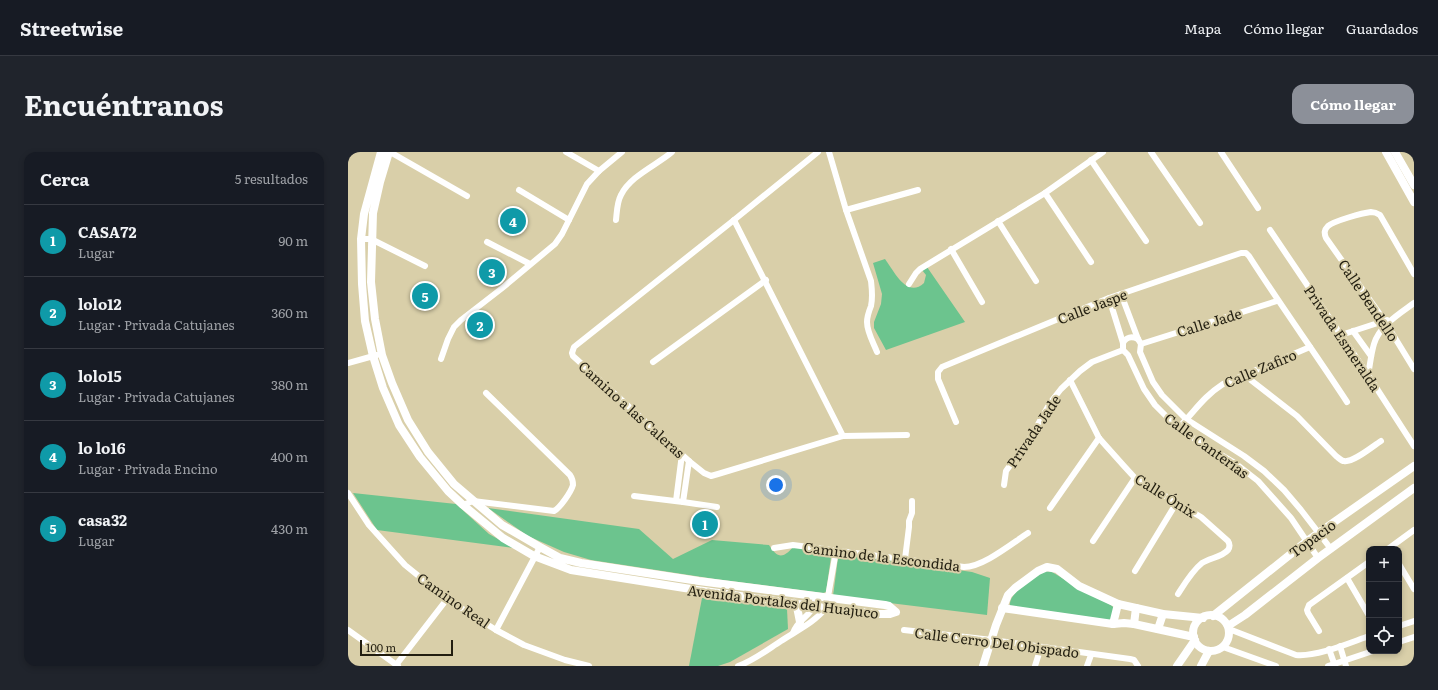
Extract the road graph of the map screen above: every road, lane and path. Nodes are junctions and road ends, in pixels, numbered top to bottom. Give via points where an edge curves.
1 (381, 152) edge
2 (390, 152) edge
3 (566, 152) edge
4 (622, 152) edge
5 (672, 152) edge
6 (818, 152) edge
7 (829, 152) edge
8 (1104, 152) edge
9 (1151, 152) edge
10 (1221, 152) edge
11 (1386, 152) edge
12 (1395, 152) edge
13 (1091, 160) junction
14 (599, 171) junction
15 (1414, 185) edge
16 (519, 190) dead end
17 (918, 190) dead end
18 (1045, 193) junction
19 (467, 196) dead end
20 (1414, 202) edge
21 (1258, 208) dead end
22 (846, 210) junction
23 (569, 220) junction
24 (616, 220) dead end
25 (734, 220) junction
26 (998, 222) junction
27 (1200, 223) dead end
28 (1270, 230) dead end
29 (361, 239) junction
30 (371, 239) junction
31 (1146, 241) dead end
32 (487, 242) dead end
33 (951, 250) junction
34 (1091, 262) dead end
35 (530, 264) junction
36 (425, 266) dead end
37 (1414, 274) edge
38 (766, 280) junction
39 (1036, 281) dead end
40 (909, 284) dead end
41 (1121, 294) junction
42 (1109, 298) junction
43 (1277, 301) junction
44 (982, 302) dead end
45 (1414, 303) edge
46 (1387, 322) junction
47 (1353, 331) junction
48 (1341, 335) junction
49 (1140, 341) junction
50 (1123, 347) junction
51 (1310, 347) junction
52 (877, 352) dead end
53 (1140, 352) junction
54 (382, 355) junction
55 (1128, 355) junction
56 (373, 356) junction
57 (1371, 356) junction
58 (441, 359) dead end
59 (654, 362) dead end
60 (348, 363) edge
61 (1414, 369) edge
62 (1244, 374) junction
63 (1368, 375) junction
64 (1070, 380) junction
65 (486, 393) dead end
66 (1347, 402) dead end
67 (1186, 419) junction
68 (956, 422) dead end
69 (1179, 427) junction
70 (843, 436) junction
71 (907, 436) dead end
72 (1099, 438) junction
73 (1381, 441) dead end
74 (1414, 446) edge
75 (682, 454) junction
76 (689, 461) junction
77 (1414, 466) edge
78 (1136, 478) junction
79 (1004, 485) dead end
80 (1414, 488) edge
81 (348, 493) edge
82 (634, 496) dead end
83 (473, 501) junction
84 (679, 501) junction
85 (912, 501) dead end
86 (1176, 502) junction
87 (463, 505) junction
88 (717, 507) dead end
89 (1050, 508) dead end
90 (1301, 510) junction
91 (1291, 518) junction
92 (1414, 530) edge
93 (1319, 532) junction
94 (1028, 533) dead end
95 (1093, 541) dead end
96 (1307, 541) junction
97 (1393, 546) edge
98 (540, 548) junction
99 (774, 548) dead end
100 (1331, 549) junction
101 (836, 551) junction
102 (534, 556) junction
103 (1318, 558) junction
104 (905, 559) junction
105 (1366, 564) edge
106 (1402, 569) edge
107 (1135, 571) dead end
108 (1346, 578) junction
109 (1414, 589) edge
110 (1178, 594) dead end
111 (816, 597) junction
112 (828, 598) junction
113 (447, 599) junction
114 (794, 603) junction
115 (1118, 604) junction
116 (815, 606) junction
117 (826, 608) junction
118 (1002, 608) junction
119 (1136, 608) junction
120 (1366, 611) edge
121 (1163, 614) junction
122 (1213, 616) junction
123 (1203, 618) junction
124 (800, 622) junction
125 (1414, 622) edge
126 (1113, 624) junction
127 (1134, 624) junction
128 (1402, 625) edge
129 (1228, 627) junction
130 (1158, 629) junction
131 (348, 630) edge
132 (496, 630) junction
133 (904, 630) dead end
134 (1319, 631) dead end
135 (793, 633) junction
136 (1366, 637) edge
137 (1414, 637) edge
138 (1195, 639) junction
139 (992, 640) junction
140 (1402, 641) edge
141 (1340, 646) junction
142 (1041, 647) junction
143 (1223, 647) junction
144 (1329, 649) junction
145 (1209, 651) junction
146 (1366, 654) edge
147 (1091, 655) junction
148 (1345, 663) edge
149 (395, 664) edge
150 (1137, 664) edge
151 (1335, 665) edge
152 (385, 666) edge
153 (589, 666) edge
154 (738, 666) edge
155 (983, 666) edge
156 (1035, 666) edge
157 (1088, 666) edge
158 (1177, 666) edge
159 (1201, 666) edge
160 (1276, 666) edge
161 (1328, 666) edge

1 - 29 street, Avenida Portales del Huajuco via 364,214
2 - 19 street
2 - 30 street, Avenida Portales del Huajuco via 373,213
3 - 14 street
4 - 14 street
5 - 24 street via 625,188 620,196
6 - 25 street, Camino a las Caleras
7 - 22 street
8 - 13 street
9 - 27 street
10 - 21 street
11 - 20 street
12 - 15 street
13 - 18 street
13 - 31 street
14 - 23 street via 587,184
16 - 23 street
17 - 22 street
18 - 26 street
18 - 34 street
22 - 52 street via 870,281 872,299 867,322
23 - 35 street via 555,244
25 - 38 street
25 - 75 street, Camino a las Caleras via 572,350 573,356
26 - 33 street
26 - 39 street
28 - 48 street, Privada Esmeralda
29 - 30 street
29 - 56 street, Avenida Portales del Huajuco via 365,322
30 - 36 street
30 - 54 street, Avenida Portales del Huajuco via 371,282
32 - 35 street
33 - 40 street via 916,272
33 - 44 street
35 - 58 street via 457,324
37 - 46 street, Calle Bendello via 1377,213 1368,212 1333,223 1326,228 1326,238
38 - 59 street
38 - 70 street
41 - 42 street, Calle Jaspe
41 - 43 street, Calle Jaspe via 1235,254 1246,253
41 - 49 street
42 - 50 street, Calle Canterías
42 - 68 street, Calle Jaspe via 942,367 938,372 938,379
43 - 49 street, Calle Jade
43 - 51 street
45 - 46 street
46 - 47 street
46 - 57 street via 1376,339
46 - 61 street, Calle Bendello
47 - 48 street
47 - 57 street
48 - 63 street, Privada Esmeralda
49 - 50 street, Calle Jade via 1133,337 1128,338
49 - 53 street
50 - 55 street, Calle Canterías
50 - 64 street, Calle Jade via 1092,362
51 - 62 street, Calle Zafiro
51 - 66 street
53 - 55 street via 1137,355
53 - 67 street, Calle Canterías via 1153,382
54 - 56 street
54 - 83 street, Avenida Portales del Huajuco via 408,420 445,474
55 - 69 street, Calle Canterías via 1144,389 1155,405
56 - 60 street
56 - 87 street, Avenida Portales del Huajuco via 383,388 399,424 420,457
57 - 63 street
62 - 67 street, Calle Zafiro via 1214,390
62 - 73 street via 1297,416 1336,456 1346,462
63 - 74 street, Privada Esmeralda
64 - 72 street, Calle Ónix
64 - 79 street, Privada Jade via 1053,400 1006,471
65 - 83 street via 570,475 573,485 559,508 554,511
67 - 69 street, Calle Zafiro
67 - 90 street, Calle Canterías via 1264,471
69 - 91 street, Calle Canterías via 1258,481
70 - 71 street, Camino a las Caleras
70 - 76 street, Camino a las Caleras via 711,476
72 - 78 street, Calle Ónix
72 - 89 street
75 - 76 street, Camino a las Caleras
75 - 84 street
76 - 84 street
77 - 93 street, Topacio
78 - 86 street, Calle Ónix
78 - 95 street
80 - 100 street, Topacio
81 - 113 street, Camino Real via 369,525 405,565
82 - 84 street
83 - 87 street
83 - 98 street, Avenida Portales del Huajuco via 502,525
84 - 88 street
85 - 104 street
86 - 107 street
86 - 110 street, Calle Ónix via 1212,526 1230,545 1225,553 1199,565
87 - 102 street, Avenida Portales del Huajuco via 503,538
90 - 91 street
90 - 93 street, Calle Canterías
91 - 96 street, Calle Canterías
92 - 97 street
93 - 96 street, Topacio
93 - 100 street, Calle Canterías
94 - 104 street, Camino de la Escondida via 980,564 971,567
96 - 103 street, Calle Canterías
96 - 122 street, Topacio
98 - 102 street
98 - 111 street, Avenida Portales del Huajuco via 560,558 581,563
99 - 101 street, Camino de la Escondida via 793,545
100 - 103 street, Topacio
101 - 104 street, Camino de la Escondida
101 - 112 street
102 - 114 street, Avenida Portales del Huajuco via 571,570
102 - 132 street
103 - 129 street, Topacio
105 - 108 street
106 - 109 street
108 - 120 street
108 - 134 street via 1309,605 1307,610
111 - 112 street, Avenida Portales del Huajuco
111 - 116 street
112 - 117 street
112 - 117 street, Avenida Portales del Huajuco via 885,605 896,612 879,614
113 - 132 street, Camino Real
113 - 149 street
114 - 116 street, Avenida Portales del Huajuco
114 - 124 street
115 - 118 street via 1079,586 1057,569 1047,567 1008,595
115 - 119 street
115 - 126 street
116 - 117 street, Avenida Portales del Huajuco
116 - 124 street
117 - 135 street
118 - 126 street
118 - 139 street
119 - 121 street
119 - 127 street
121 - 123 street
121 - 130 street
122 - 123 street
122 - 129 street via 1219,617
123 - 138 street via 1195,626
124 - 135 street
125 - 128 street
126 - 127 street
127 - 130 street
129 - 143 street via 1229,635
129 - 144 street via 1296,655 1308,655
130 - 138 street
131 - 149 street
132 - 153 street, Camino Real via 524,645
133 - 139 street, Calle Cerro Del Obispado
135 - 154 street
136 - 141 street
137 - 140 street
138 - 145 street via 1198,645
138 - 158 street
139 - 142 street, Calle Cerro Del Obispado
139 - 155 street
141 - 144 street
141 - 148 street
142 - 147 street, Calle Cerro Del Obispado
142 - 156 street
143 - 145 street
143 - 160 street
144 - 151 street
145 - 159 street
146 - 148 street
147 - 150 street, Calle Cerro Del Obispado via 1130,659
147 - 157 street
148 - 151 street
149 - 152 street
151 - 161 street

